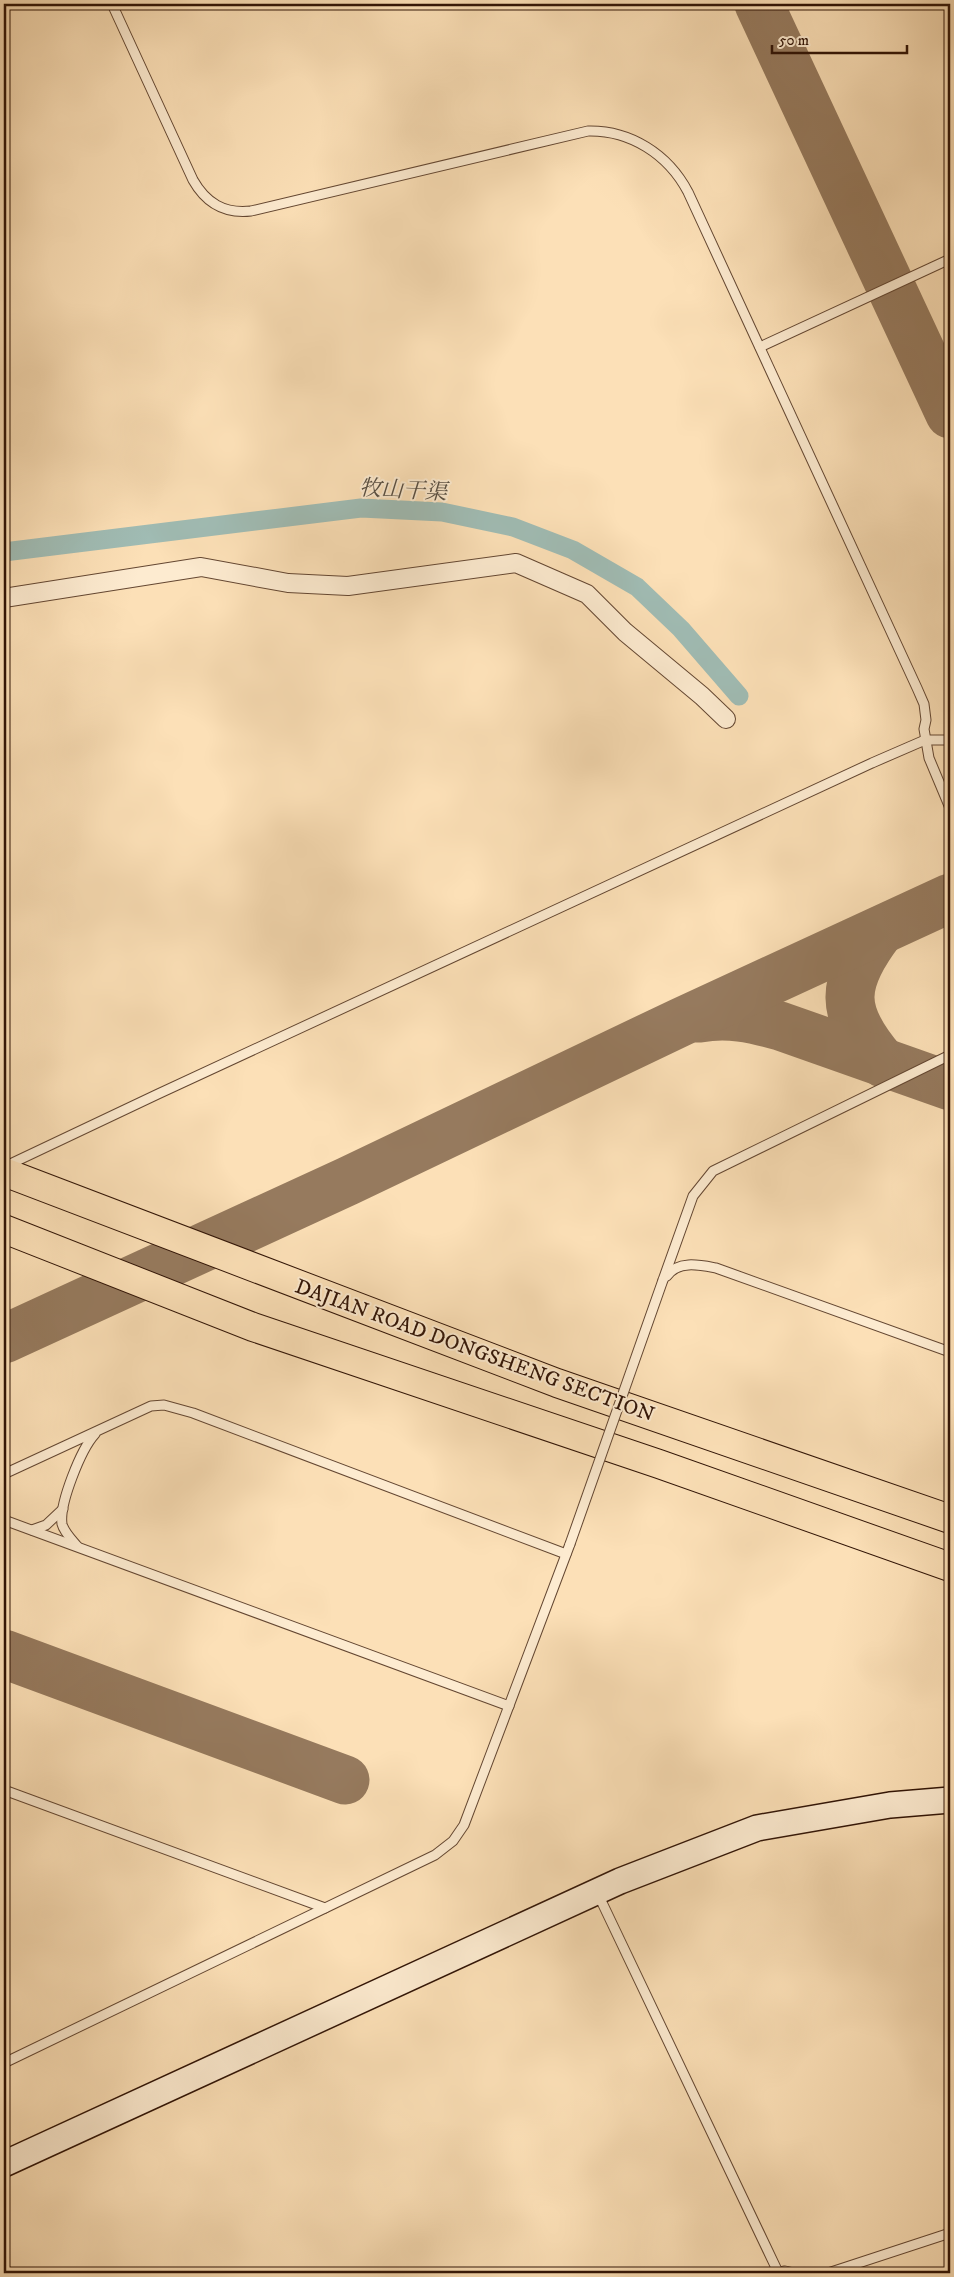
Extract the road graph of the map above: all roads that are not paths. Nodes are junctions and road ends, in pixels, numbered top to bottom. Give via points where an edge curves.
1 (112, 4) edge
2 (950, 259) edge
3 (760, 347) junction
4 (4, 598) edge
5 (726, 719) dead end
6 (926, 740) junction
7 (950, 740) edge
8 (950, 808) edge
9 (950, 1055) edge
10 (4, 1168) edge
11 (4, 1172) edge
12 (4, 1229) edge
13 (664, 1280) junction
14 (950, 1352) edge
15 (96, 1432) junction
16 (4, 1474) edge
17 (63, 1509) junction
18 (950, 1518) edge
19 (4, 1520) edge
20 (32, 1530) junction
21 (78, 1546) junction
22 (566, 1554) junction
23 (950, 1567) edge
24 (509, 1706) junction
25 (4, 1790) edge
26 (950, 1800) edge
27 (597, 1892) junction
28 (325, 1908) junction
29 (4, 2063) edge
30 (4, 2164) edge
31 (950, 2233) edge
32 (4, 2266) edge
33 (776, 2272) edge
34 (7, 2273) edge
35 (794, 2273) edge
36 (828, 2273) edge

1 - 3 lane via 193,180 204,197 216,206 236,212 251,211 588,131 612,133 640,143 665,160 682,180
2 - 3 lane
3 - 6 lane via 924,704
4 - 5 street via 201,567 288,583 348,586 516,563 587,594 625,632
6 - 7 lane
6 - 8 lane via 929,758
6 - 10 lane
9 - 13 lane via 713,1171 693,1196
11 - 18 main road, DAJIAN ROAD DONGSHENG SECTION via 557,1383
12 - 23 main road via 253,1327 659,1464
13 - 14 lane via 670,1271 678,1267 699,1265 716,1268
13 - 22 lane, bridge
15 - 16 lane
15 - 17 lane via 79,1457
15 - 22 lane via 151,1406 164,1405 193,1413
17 - 20 lane via 46,1525
17 - 21 lane via 62,1524
19 - 20 lane
20 - 21 lane
21 - 24 lane
22 - 24 lane
24 - 28 lane via 464,1825 453,1840 435,1855
25 - 28 lane
26 - 27 street via 890,1805 757,1828
27 - 30 street
27 - 33 lane
28 - 29 lane
31 - 36 lane
32 - 34 lane
33 - 35 lane

